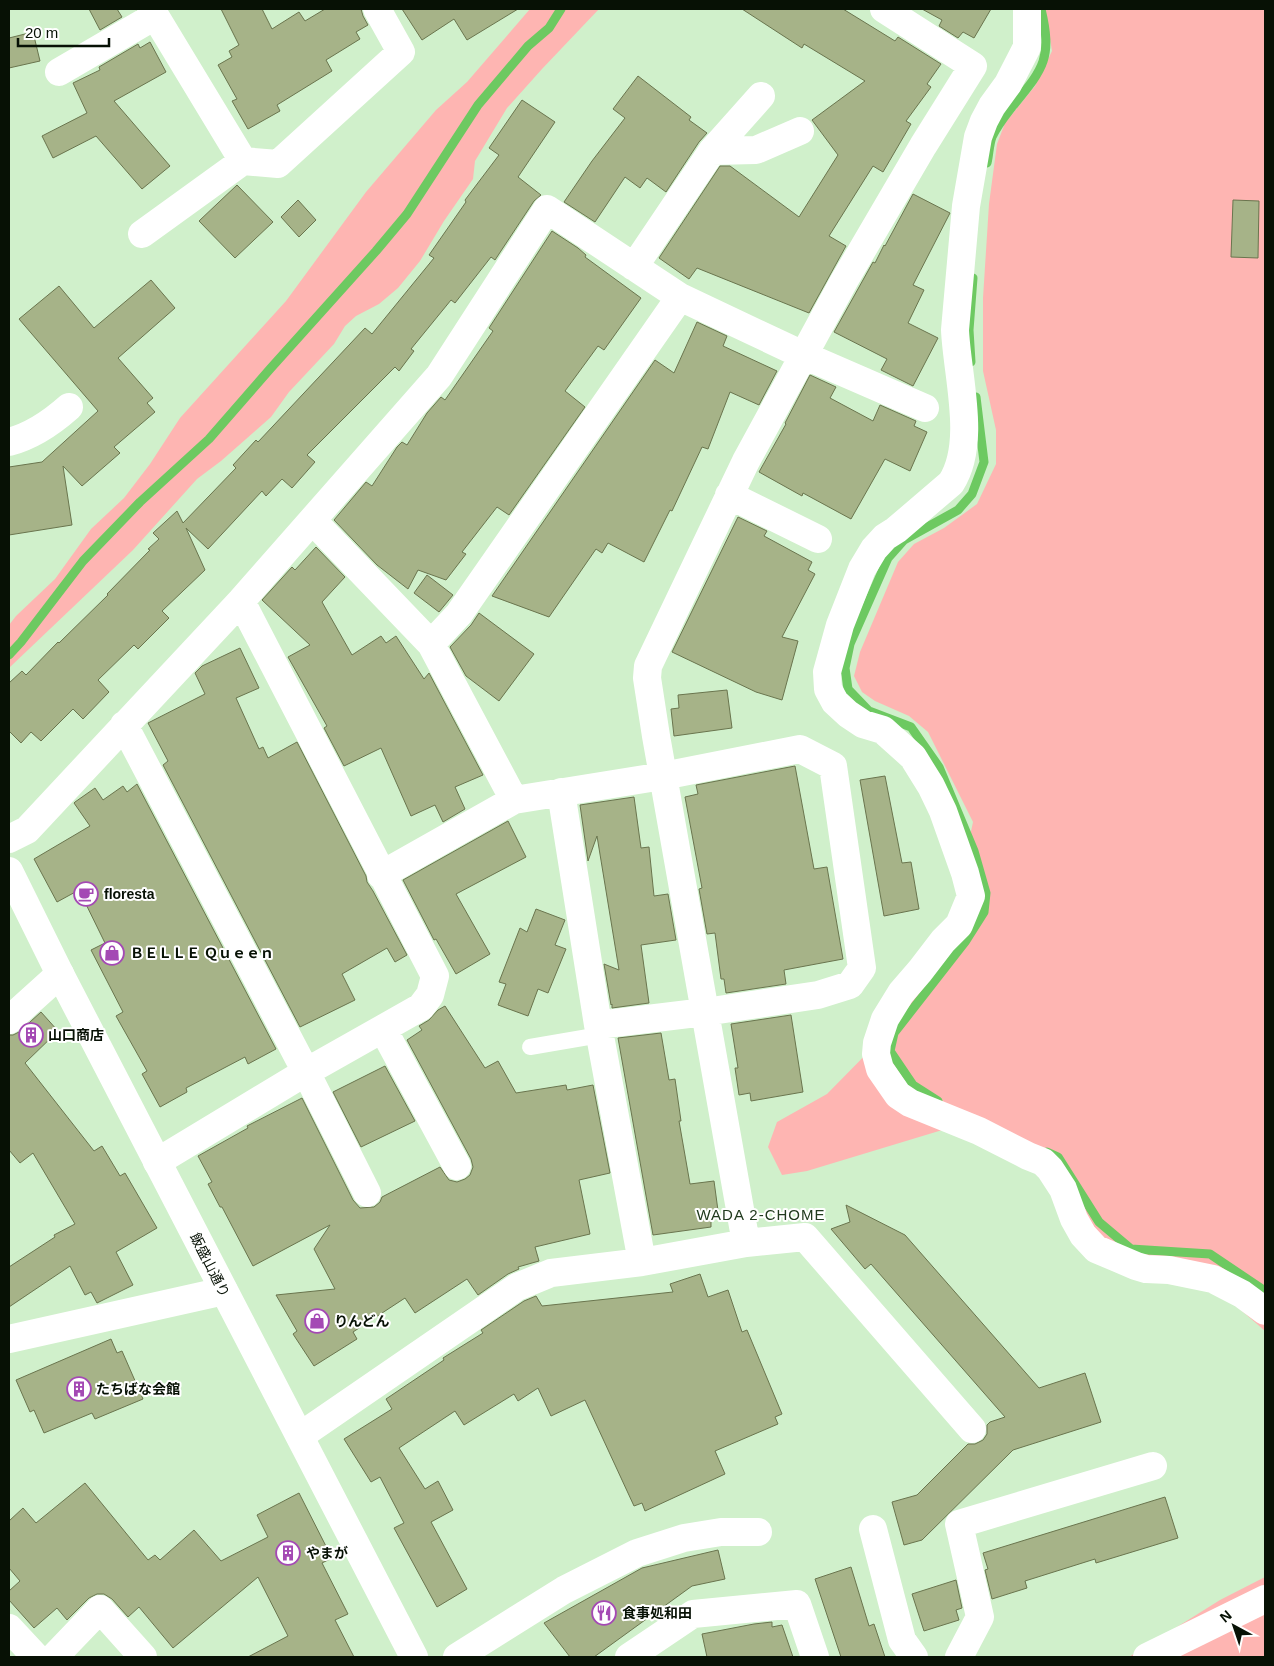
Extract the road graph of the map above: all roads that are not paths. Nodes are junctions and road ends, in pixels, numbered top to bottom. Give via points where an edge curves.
1 (377, 9) edge
2 (884, 9) edge
3 (1027, 9) edge
4 (153, 12) edge
5 (59, 72) dead end
6 (761, 96) dead end
7 (800, 131) dead end
8 (712, 151) junction
9 (243, 162) junction
10 (142, 234) dead end
11 (634, 267) junction
12 (680, 298) junction
13 (803, 355) junction
14 (69, 407) dead end
15 (925, 408) dead end
16 (9, 442) edge
17 (729, 495) junction
18 (313, 521) junction
19 (818, 539) dead end
20 (241, 602) junction
21 (431, 644) junction
22 (124, 725) junction
23 (663, 776) junction
24 (561, 792) junction
25 (514, 800) junction
26 (9, 839) edge
27 (9, 871) edge
28 (381, 875) junction
29 (60, 974) junction
30 (705, 1012) junction
31 (9, 1020) edge
32 (383, 1029) junction
33 (599, 1030) junction
34 (530, 1047) dead end
35 (306, 1072) junction
36 (157, 1162) junction
37 (456, 1166) dead end
38 (367, 1193) dead end
39 (746, 1243) junction
40 (642, 1262) junction
41 (224, 1291) junction
42 (1265, 1311) edge
43 (9, 1339) edge
44 (972, 1429) dead end
45 (300, 1436) junction
46 (1153, 1466) dead end
47 (873, 1529) dead end
48 (758, 1532) dead end
49 (1265, 1599) edge
50 (9, 1628) edge
51 (36, 1657) edge
52 (54, 1657) edge
53 (143, 1657) edge
54 (414, 1657) edge
55 (457, 1657) edge
56 (629, 1657) edge
57 (815, 1657) edge
58 (914, 1657) edge
59 (959, 1657) edge
60 (1147, 1657) edge

1 - 9 street via 401,52 278,164
2 - 13 street via 973,66 923,146
3 - 42 street via 1027,47 978,136 966,206 955,330 964,415 958,473 951,483 874,549 862,569 840,625 827,672 828,689 835,702 863,724 883,730 913,757 943,811 971,896 959,926 901,993 879,1035 876,1054 880,1069 898,1095 910,1103 979,1131 1050,1169 1083,1235 1096,1249 1146,1269 1213,1278
4 - 5 street
4 - 9 street
6 - 8 street
7 - 8 street via 756,150
8 - 11 street
9 - 10 street
11 - 12 street
11 - 18 street via 547,209 439,376
12 - 13 street
12 - 21 street via 459,614
13 - 15 street
13 - 17 street
14 - 16 street via 51,423
17 - 19 street
17 - 23 street via 648,666 647,678
18 - 20 street
18 - 21 street
20 - 22 street
20 - 28 street
21 - 25 street
22 - 26 street via 27,830
22 - 35 street
23 - 24 street
23 - 30 street
23 - 30 street via 800,749 833,766 862,968 850,985 818,996
24 - 25 street
24 - 33 street
25 - 28 street
27 - 29 street, 飯盛山通り
28 - 32 street via 435,976 430,995 421,1007
29 - 31 street
29 - 36 street, 飯盛山通り
30 - 33 street
30 - 39 street
32 - 35 street
32 - 37 street
33 - 34 lane
33 - 40 street
35 - 36 street
35 - 38 street
36 - 41 street, 飯盛山通り
39 - 40 street
39 - 44 street via 805,1237
40 - 45 street via 551,1273 517,1287
41 - 43 street
41 - 45 street, 飯盛山通り
45 - 54 street, 飯盛山通り
46 - 59 street via 959,1524 980,1617
47 - 58 street via 902,1640
48 - 55 street via 721,1532 684,1538 637,1553 564,1590
49 - 60 street
50 - 51 street
52 - 53 street via 100,1609
56 - 57 street via 693,1614 797,1604

